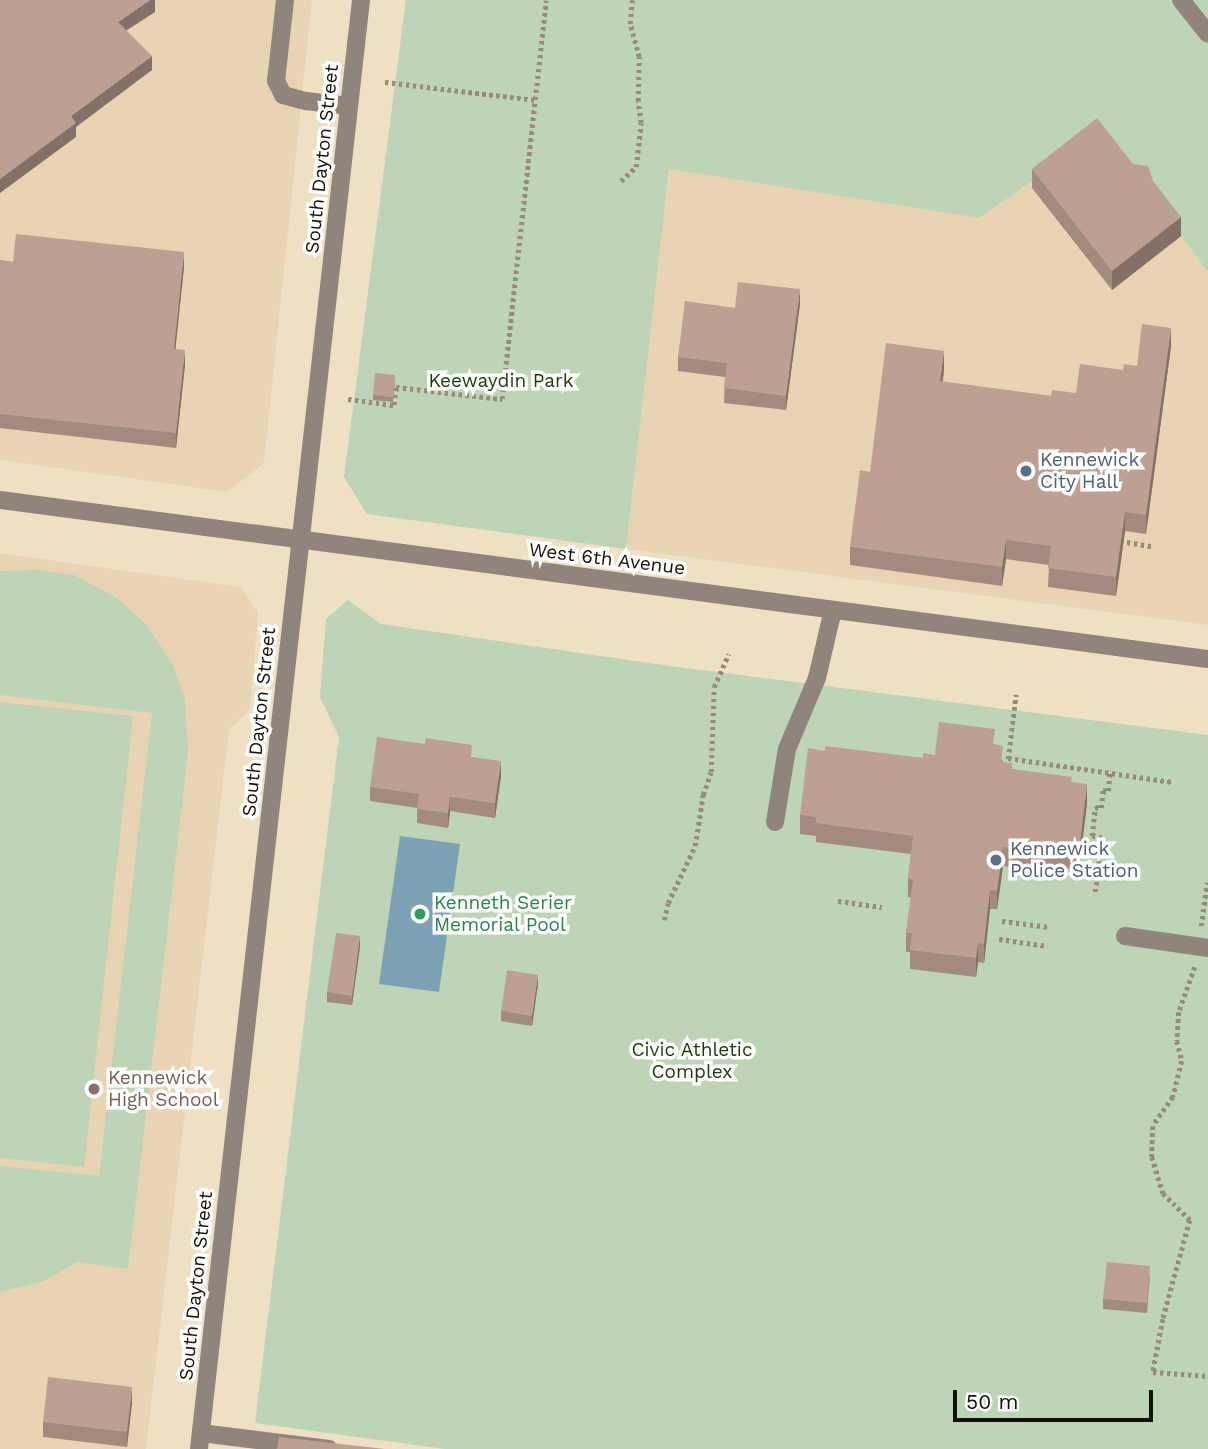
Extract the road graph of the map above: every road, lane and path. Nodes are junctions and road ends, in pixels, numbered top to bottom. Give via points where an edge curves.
1 (285, 0) edge
2 (361, 0) edge
3 (546, 0) edge
4 (632, 0) edge
5 (1181, 0) edge
6 (1208, 34) edge
7 (385, 82) dead end
8 (535, 100) junction
9 (349, 106) junction
10 (621, 181) dead end
11 (348, 399) dead end
12 (0, 500) edge
13 (300, 540) junction
14 (1115, 540) edge
15 (1153, 546) dead end
16 (833, 610) junction
17 (729, 654) dead end
18 (1208, 659) edge
19 (1016, 694) dead end
20 (1008, 758) junction
21 (1007, 770) edge
22 (1110, 773) junction
23 (1172, 782) dead end
24 (775, 822) dead end
25 (1207, 882) edge
26 (1095, 892) dead end
27 (838, 901) dead end
28 (882, 907) dead end
29 (664, 920) dead end
30 (1002, 921) dead end
31 (1050, 928) dead end
32 (1200, 928) dead end
33 (1125, 936) dead end
34 (999, 939) dead end
35 (1047, 946) dead end
36 (1208, 948) edge
37 (1196, 962) dead end
38 (1208, 1376) edge
39 (200, 1441) edge
40 (329, 1449) edge

1 - 9 street via 276,81 283,95
2 - 9 street, South Dayton Street
3 - 8 path
4 - 10 path via 630,24 639,57 641,123 636,167
5 - 6 street
7 - 8 path
8 - 11 path via 502,399 396,387 394,405
9 - 13 street, South Dayton Street
12 - 13 street, West 6th Avenue
13 - 16 street, West 6th Avenue
13 - 39 street, South Dayton Street
14 - 15 path
16 - 18 street, West 6th Avenue
16 - 24 street via 817,678 788,749
17 - 29 path via 714,687 711,772 695,846
19 - 20 path
20 - 21 path
20 - 22 path
22 - 23 path
22 - 26 path via 1101,808 1095,807 1092,836 1102,838
25 - 32 path
27 - 28 path
30 - 31 path
33 - 36 street
34 - 35 path
37 - 38 path via 1179,1012 1177,1041 1182,1061 1172,1097 1153,1126 1152,1157 1163,1193 1190,1220 1153,1372
39 - 40 street

